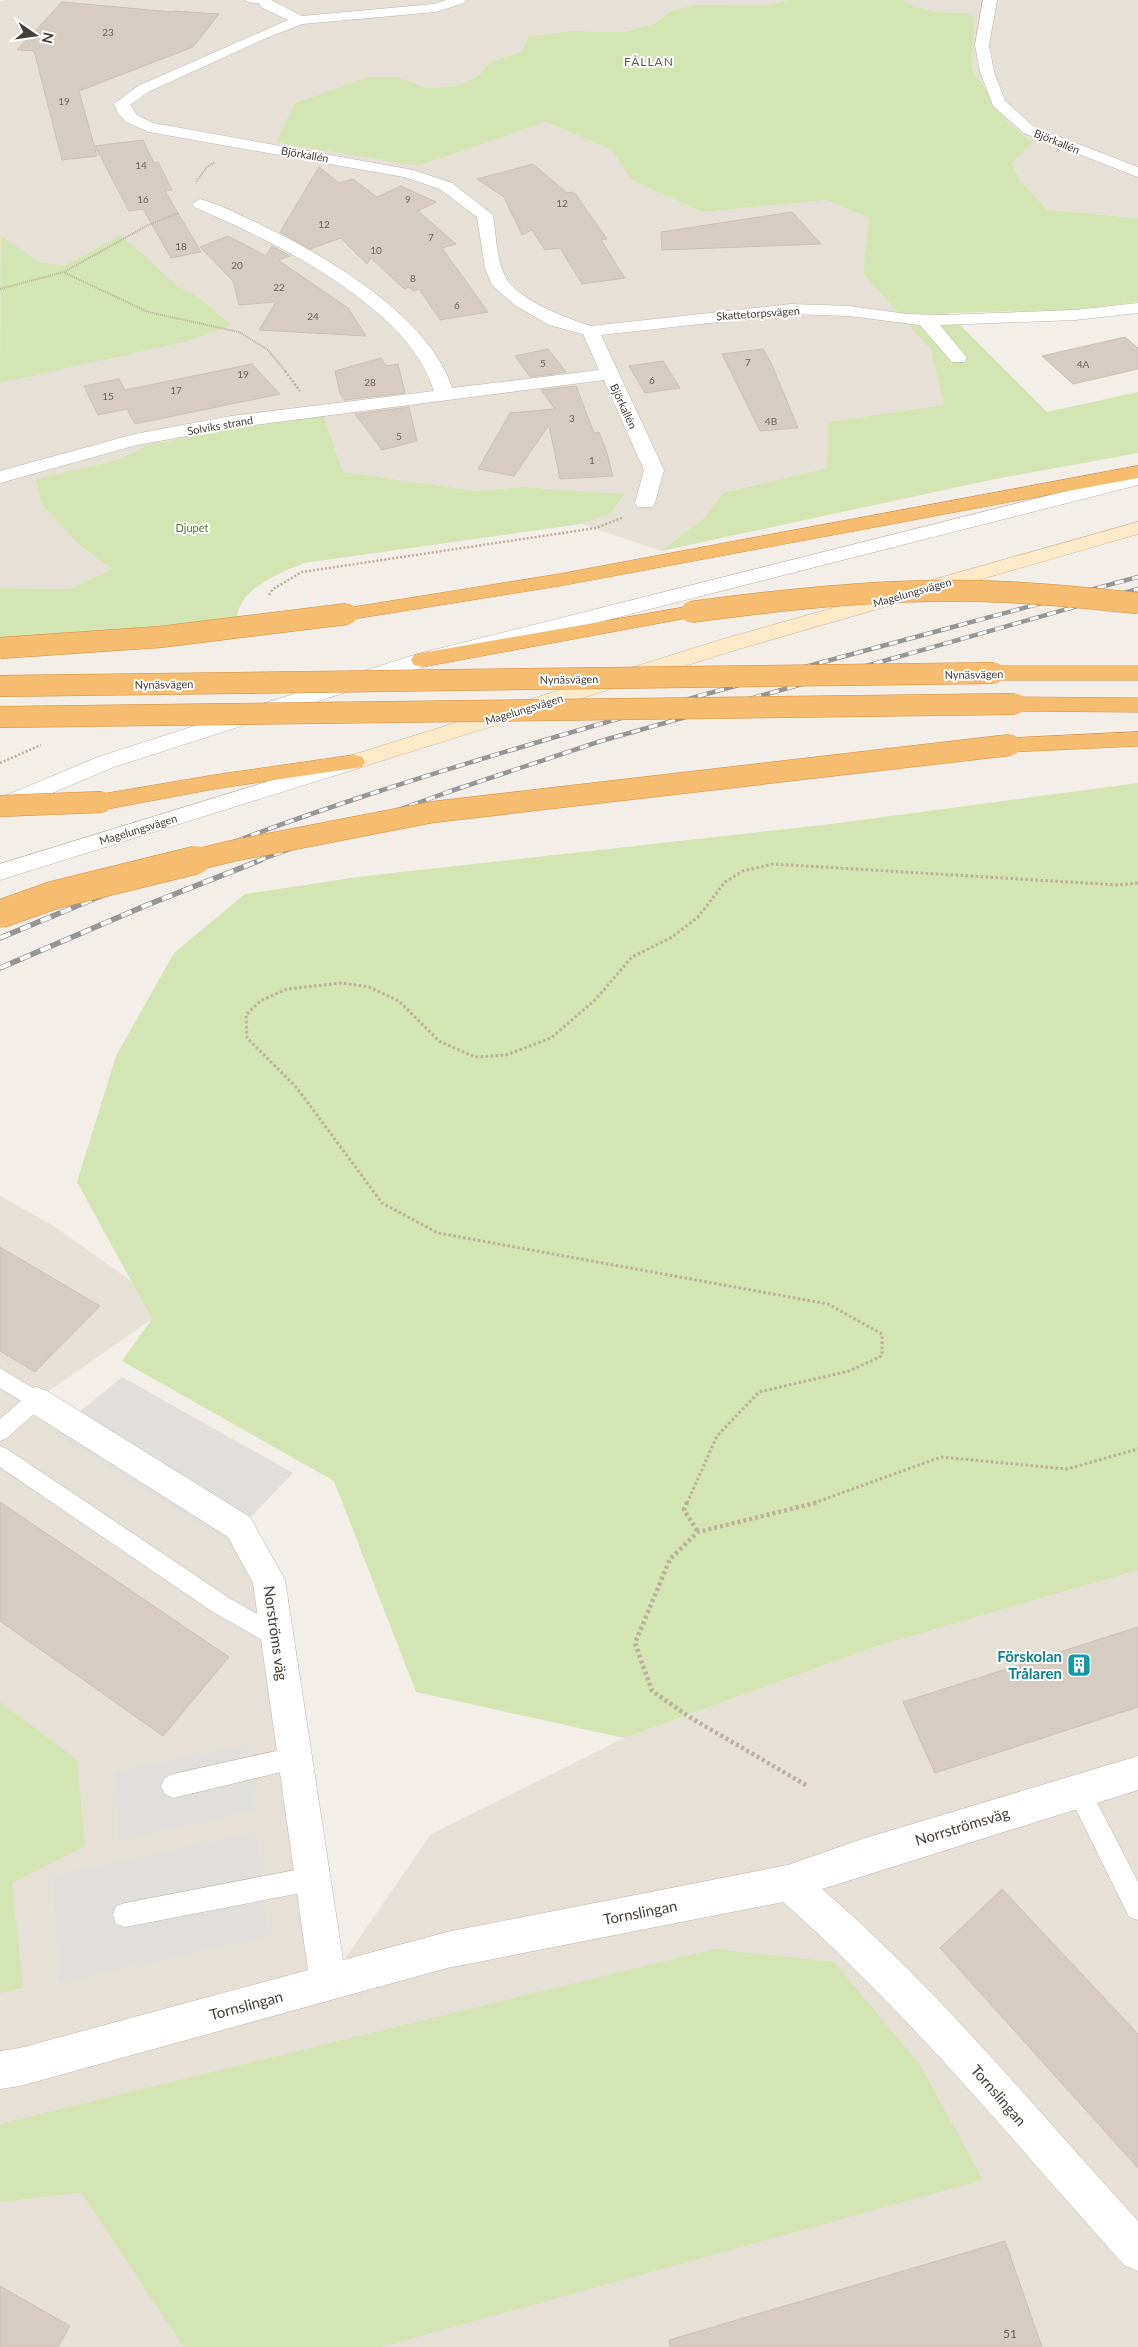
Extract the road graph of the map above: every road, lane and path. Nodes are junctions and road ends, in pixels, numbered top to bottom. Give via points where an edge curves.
1 (250, 0) edge
2 (264, 0) edge
3 (459, 0) edge
4 (990, 0) edge
5 (300, 20) junction
6 (241, 143) junction
7 (1138, 172) edge
8 (200, 204) junction
9 (64, 272) junction
10 (0, 289) edge
11 (1138, 308) edge
12 (926, 320) junction
13 (590, 330) junction
14 (958, 358) dead end
15 (609, 374) junction
16 (445, 396) junction
17 (316, 411) junction
18 (1138, 472) edge
19 (0, 477) edge
20 (1138, 479) edge
21 (646, 503) dead end
22 (1138, 528) edge
23 (1138, 603) edge
24 (0, 648) edge
25 (422, 660) junction
26 (1138, 673) edge
27 (0, 686) edge
28 (1138, 705) edge
29 (0, 717) edge
30 (1138, 739) edge
31 (354, 762) junction
32 (0, 807) edge
33 (0, 872) edge
34 (1138, 883) edge
35 (0, 914) edge
36 (0, 1377) edge
37 (36, 1400) junction
38 (0, 1432) edge
39 (1138, 1449) edge
40 (0, 1456) edge
41 (698, 1532) junction
42 (278, 1636) junction
43 (294, 1758) junction
44 (1138, 1773) edge
45 (806, 1785) dead end
46 (173, 1786) dead end
47 (1079, 1791) junction
48 (311, 1879) junction
49 (788, 1883) junction
50 (1138, 1908) edge
51 (125, 1915) dead end
52 (328, 1982) junction
53 (0, 2070) edge
54 (1138, 2251) edge

1 - 2 lane
2 - 5 street via 266,4
3 - 5 street, Björkallén via 436,8
4 - 7 street, Björkallén via 982,45 998,103 1029,130
5 - 6 street, Björkallén via 143,89 122,104 132,120 149,127
6 - 8 path via 207,167 196,183
6 - 13 street, Björkallén via 407,173 446,186 485,215 498,281 521,301 555,321
8 - 9 path via 148,225
8 - 16 street via 248,223 349,281 404,330 436,372
9 - 10 path
9 - 17 path via 148,312 239,332 268,350
11 - 12 street, Skattetorpsvägen via 1075,315
12 - 13 street, Skattetorpsvägen via 850,310 791,309
12 - 14 street
13 - 15 street, Björkallén
15 - 16 street, Solviks strand
15 - 21 street, Björkallén via 654,470
16 - 17 street, Solviks strand
17 - 19 street, Solviks strand via 231,422 135,440
18 - 24 highway, bridge via 559,580 347,614 160,637
20 - 25 street
22 - 31 main road, Magelungsvägen via 731,644
23 - 25 highway, bridge via 1005,592 797,598 691,612
25 - 32 street via 106,762
26 - 27 highway, Nynäsvägen, bridge
28 - 29 highway, bridge
30 - 35 highway, bridge via 1010,745 433,812 232,851 54,895
31 - 32 highway, bridge via 102,802
31 - 33 street, Magelungsvägen
34 - 41 path via 1118,886 773,864 743,871 725,882 698,916 672,937 632,957 595,1000 550,1038 506,1055 475,1057 439,1041 399,1000 369,987 342,983 287,989 260,1001 246,1016 248,1038 297,1088 382,1203 438,1233 828,1304 882,1334 882,1356 849,1371 759,1392 717,1436 684,1510
36 - 37 lane
37 - 38 lane
37 - 42 street, Norströms väg via 239,1527 269,1580
39 - 41 path via 1067,1469 941,1457 820,1502
40 - 42 lane via 221,1605
41 - 45 path via 670,1559 635,1643 652,1690 691,1718
42 - 43 street, Norströms väg
43 - 46 lane
43 - 48 street, Norströms väg
44 - 47 street, Norrströmsväg
47 - 49 street, Norrströmsväg via 858,1858
47 - 50 lane
48 - 51 lane
48 - 52 street, Norströms väg
49 - 52 street, Tornslingan via 447,1950
49 - 54 street, Tornslingan via 832,1920 955,2045
52 - 53 street, Tornslingan

